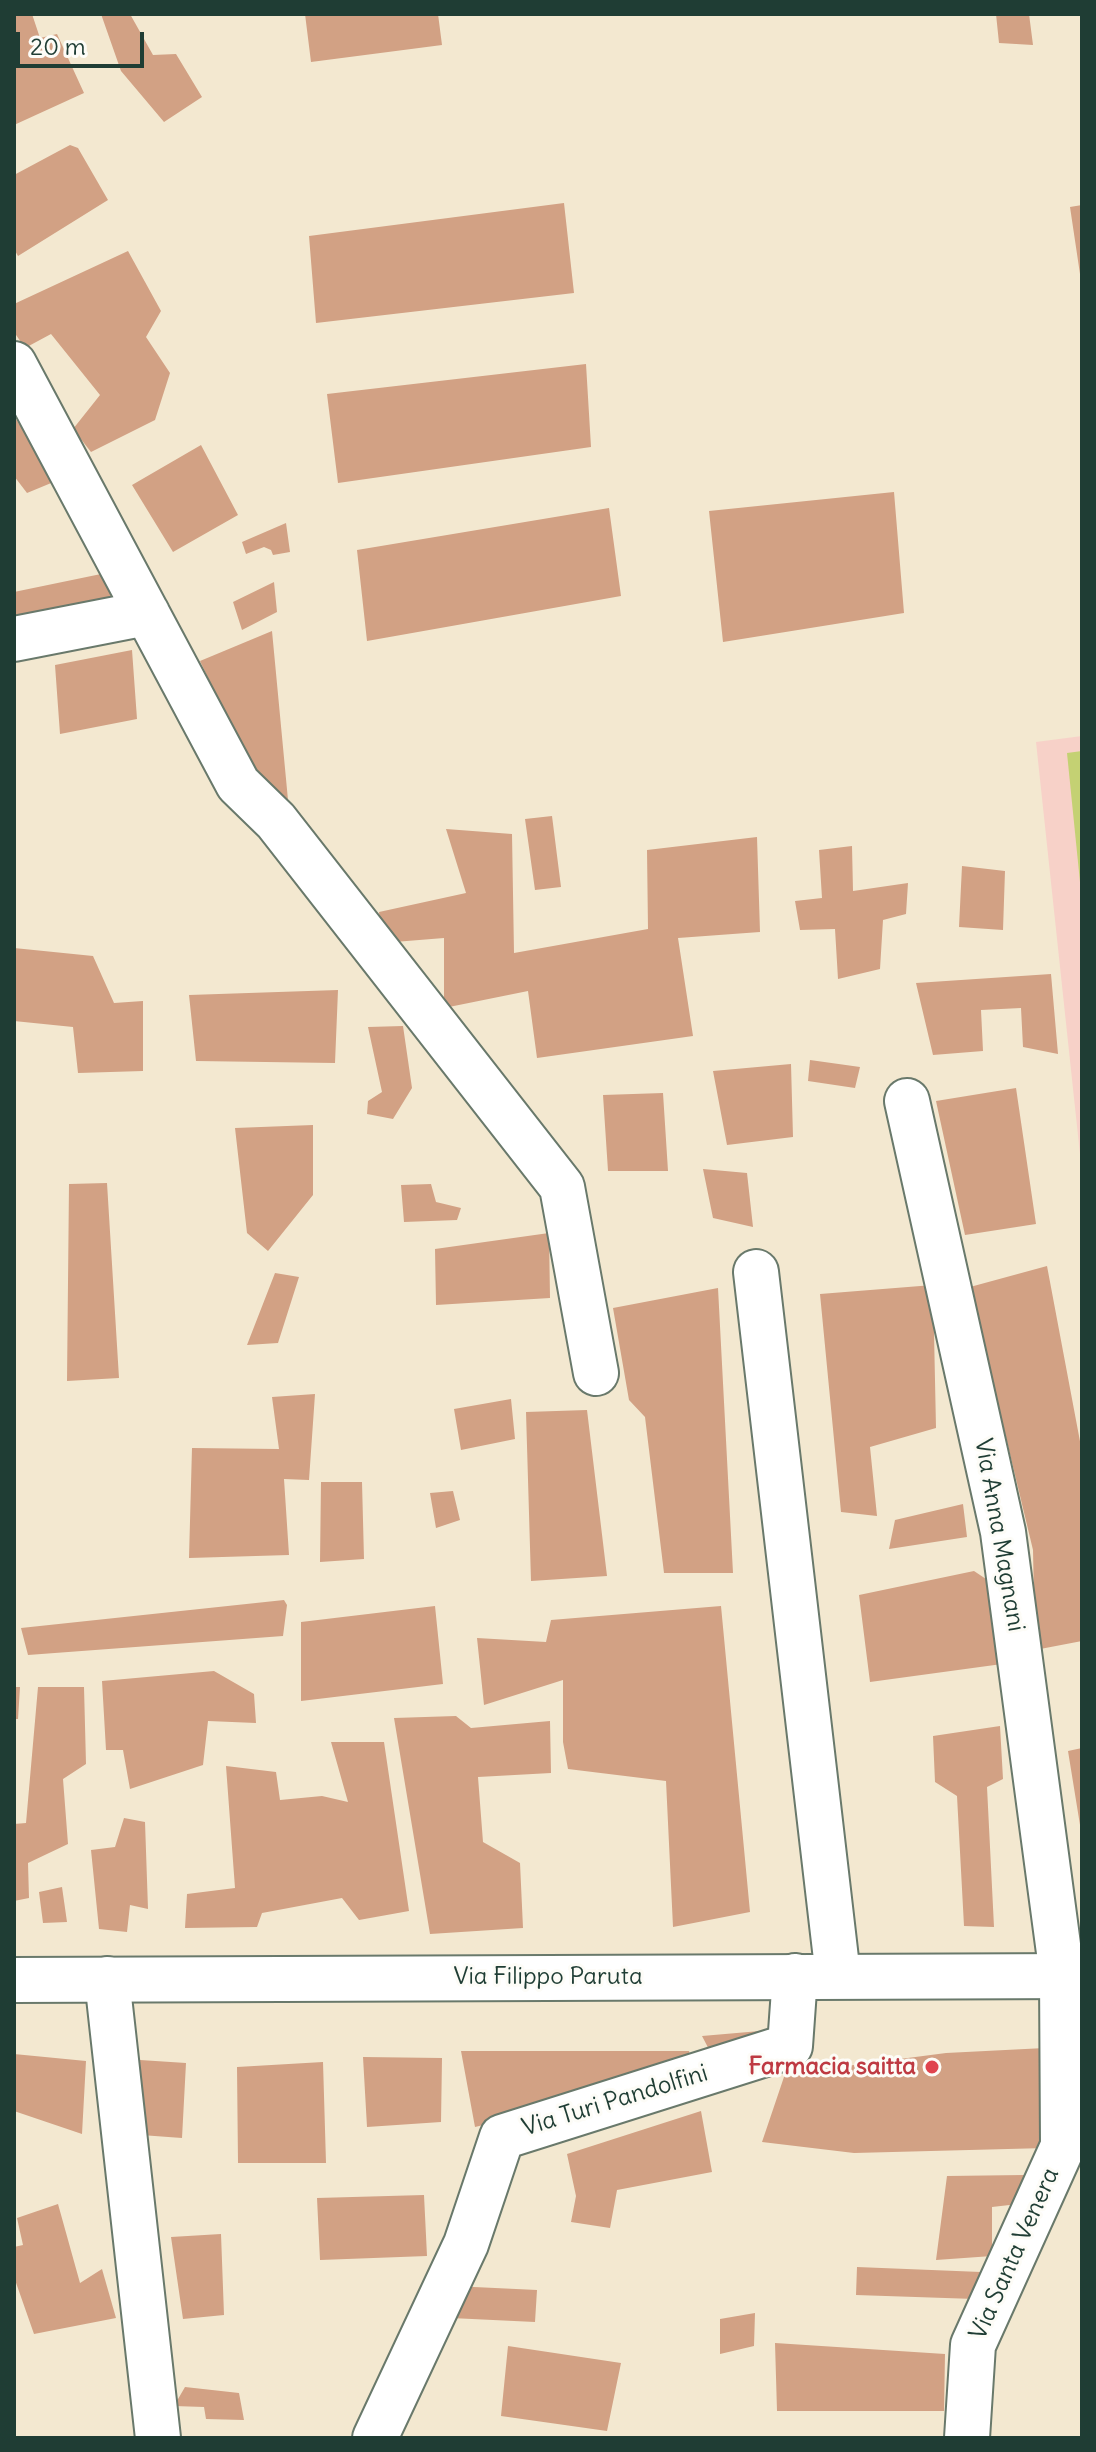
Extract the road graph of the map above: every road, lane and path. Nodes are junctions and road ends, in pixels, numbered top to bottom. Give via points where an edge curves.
1 (14, 364) edge
2 (147, 613) junction
3 (14, 639) edge
4 (907, 1101) dead end
5 (756, 1272) dead end
6 (596, 1373) dead end
7 (795, 1976) junction
8 (838, 1976) junction
9 (1072, 1976) edge
10 (107, 1979) junction
11 (14, 1980) edge
12 (158, 2438) edge
13 (375, 2438) edge
14 (967, 2438) edge

1 - 2 street
2 - 3 street
2 - 6 street via 238,784 276,821 562,1187
4 - 9 street, Via Anna Magnani via 1003,1532
5 - 8 street
7 - 8 street, Via Filippo Paruta
7 - 10 street, Via Filippo Paruta
7 - 13 street, Via Turi Pandolfini via 790,2046 502,2137 466,2244
8 - 9 street, Via Filippo Paruta
9 - 14 street, Via Santa Venera via 1063,2146 973,2345
10 - 11 street, Via Filippo Paruta
10 - 12 street

